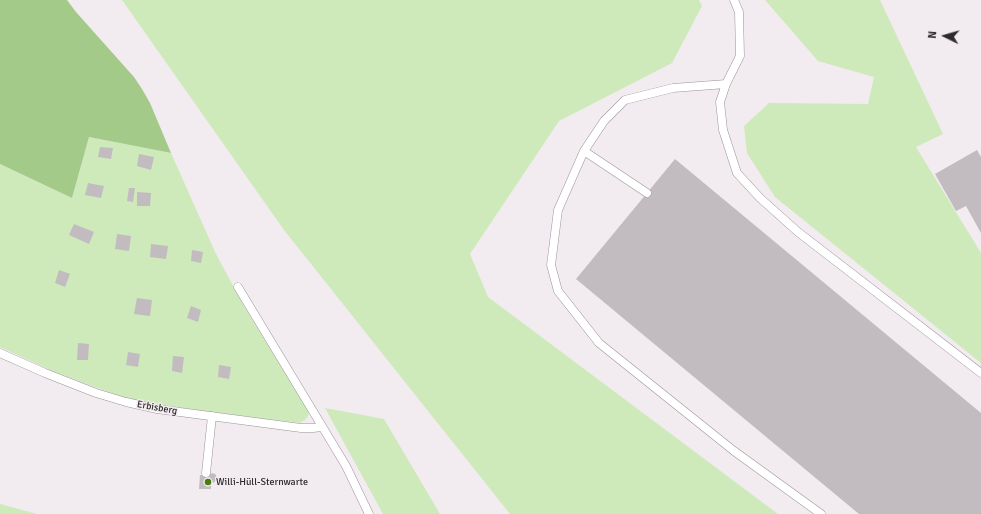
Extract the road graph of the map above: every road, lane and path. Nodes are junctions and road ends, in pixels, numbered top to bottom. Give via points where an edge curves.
1 (734, 0) edge
2 (726, 84) junction
3 (584, 151) junction
4 (647, 193) dead end
5 (238, 287) dead end
6 (0, 353) edge
7 (981, 373) edge
8 (212, 416) junction
9 (322, 427) junction
10 (206, 473) dead end
11 (369, 514) edge
12 (821, 514) edge

1 - 2 lane via 739,12 740,56
2 - 3 lane via 673,88 625,100 604,121
2 - 7 lane via 720,102 724,130 737,173 798,232
3 - 4 lane
3 - 12 lane via 558,210 551,265 558,291 599,344 734,451
5 - 9 lane
6 - 8 lane, Erbisberg via 44,373 118,400 157,409
8 - 9 lane, Erbisberg via 301,428
8 - 10 lane
9 - 11 lane via 346,466

